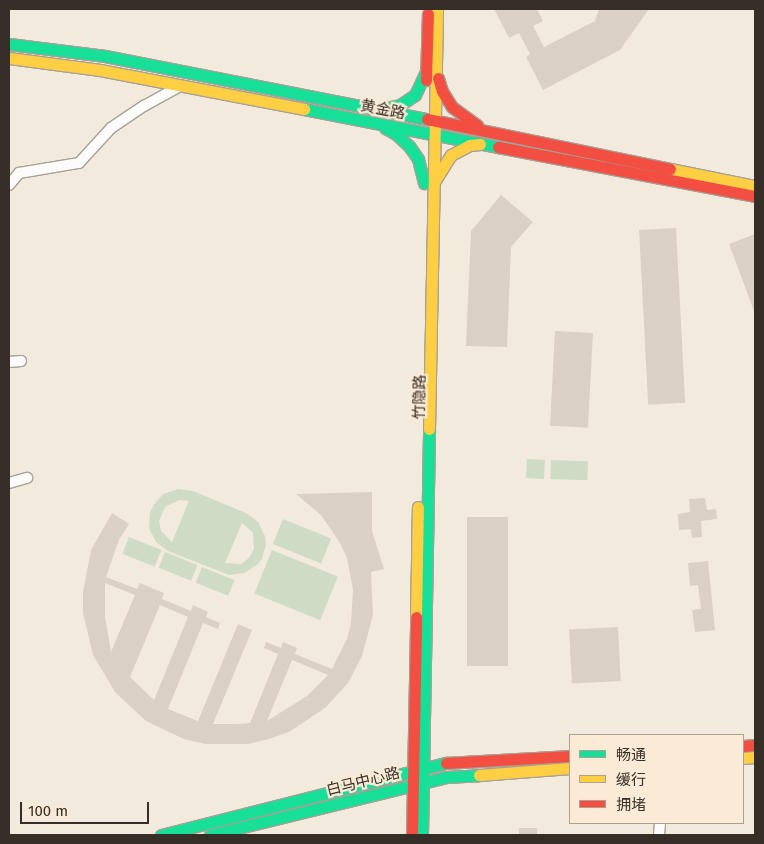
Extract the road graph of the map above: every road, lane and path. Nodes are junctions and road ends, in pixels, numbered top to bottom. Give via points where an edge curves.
1 (428, 9) edge
2 (437, 9) edge
3 (9, 44) edge
4 (9, 58) edge
5 (432, 70) junction
6 (180, 86) junction
7 (379, 109) junction
8 (430, 119) junction
9 (375, 122) junction
10 (489, 131) junction
11 (429, 133) junction
12 (483, 144) junction
13 (428, 184) junction
14 (9, 185) edge
15 (755, 186) edge
16 (755, 196) edge
17 (21, 361) dead end
18 (9, 362) edge
19 (27, 478) dead end
20 (9, 483) edge
21 (569, 756) edge
22 (419, 768) junction
23 (569, 768) edge
24 (418, 784) junction
25 (161, 835) edge
26 (210, 835) edge
27 (412, 835) edge
28 (422, 835) edge

1 - 5 street, 竹隐路
2 - 5 street, 竹隐路
3 - 7 street, 黄金路 via 105,56
4 - 6 street, 黄金路 via 100,70
5 - 7 street via 415,95 400,105
5 - 8 street, 竹隐路
5 - 10 street via 452,107 466,120
6 - 9 street, 黄金路
6 - 14 street via 111,128 80,163 19,173
7 - 8 street, 黄金路
8 - 10 street, 黄金路
8 - 11 street, 竹隐路
9 - 11 street, 黄金路
9 - 13 street via 409,146
10 - 15 street, 黄金路
11 - 12 street, 黄金路
11 - 13 street, 竹隐路
12 - 13 street via 470,145 452,155
12 - 16 street, 黄金路
13 - 22 street, 竹隐路
17 - 18 street
19 - 20 street
21 - 22 street, 白马中心路 via 444,763
22 - 24 street, 竹隐路
22 - 25 street, 白马中心路
23 - 24 street, 白马中心路 via 446,777
24 - 26 street, 白马中心路
24 - 27 street
24 - 28 street

